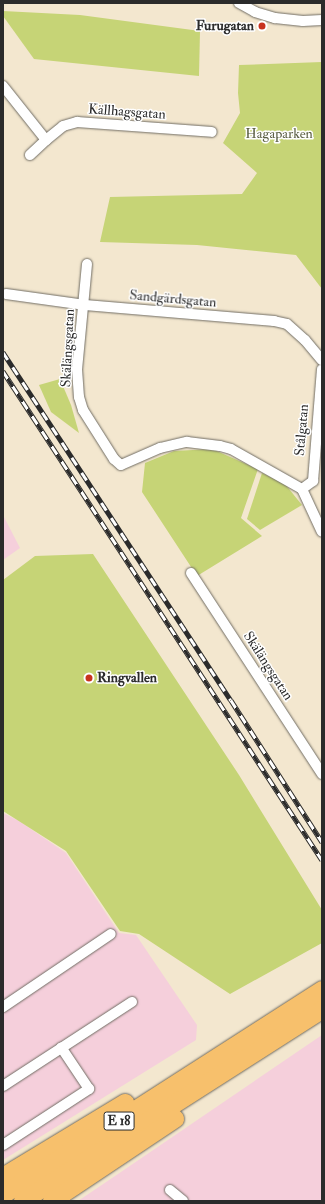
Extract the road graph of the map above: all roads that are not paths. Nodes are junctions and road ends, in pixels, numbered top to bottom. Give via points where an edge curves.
1 (238, 3) edge
2 (322, 20) edge
3 (3, 86) edge
4 (212, 132) dead end
5 (46, 140) junction
6 (30, 155) dead end
7 (87, 264) dead end
8 (6, 294) dead end
9 (85, 305) junction
10 (322, 360) edge
11 (322, 369) edge
12 (317, 481) edge
13 (302, 489) junction
14 (322, 532) edge
15 (191, 574) dead end
16 (322, 774) edge
17 (111, 934) dead end
18 (322, 990) edge
19 (132, 1002) dead end
20 (3, 1007) edge
21 (322, 1010) edge
22 (233, 1047) junction
23 (61, 1048) junction
24 (232, 1068) junction
25 (3, 1086) edge
26 (3, 1145) edge
27 (3, 1177) edge
28 (170, 1190) dead end
29 (3, 1194) edge
30 (23, 1201) edge
31 (52, 1201) edge
32 (183, 1201) edge

1 - 2 street via 255,12 276,18
3 - 5 street
4 - 5 street, Källhagsgatan via 77,122 68,123
5 - 6 street, Källhagsgatan
7 - 9 street, Skälängsgatan
8 - 9 street, Sandgärdsgatan
9 - 10 street, Sandgärdsgatan via 287,324
9 - 13 street, Skälängsgatan via 78,369 79,397 83,410 114,459 121,465 173,444 212,444 231,449
11 - 12 street, Stålgatan
12 - 13 street, Stålgatan
13 - 14 street
15 - 16 street, Skälängsgatan
17 - 20 street
18 - 22 highway, E 18
19 - 23 street
21 - 24 highway, E 18
22 - 27 highway, E 18 via 200,1059
22 - 29 highway, E 18
23 - 25 street
23 - 26 street via 89,1089
24 - 30 highway, E 18
24 - 31 highway, E 18 via 173,1121
28 - 32 street

